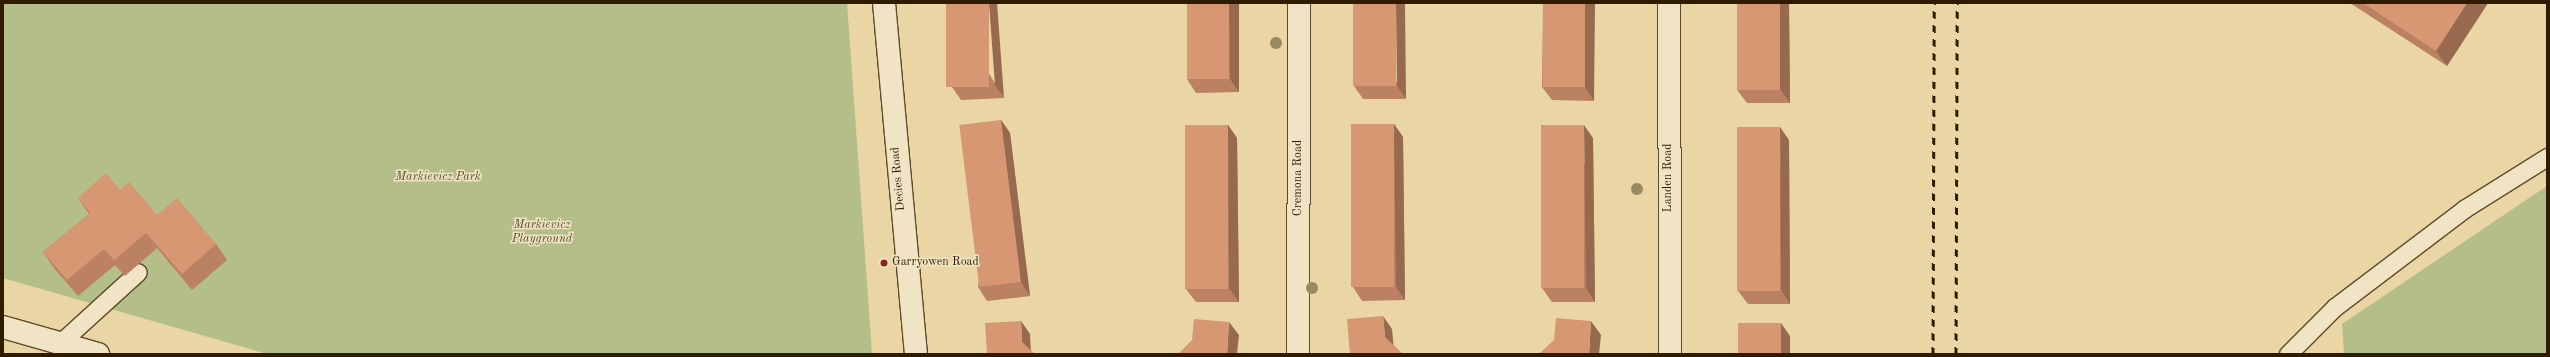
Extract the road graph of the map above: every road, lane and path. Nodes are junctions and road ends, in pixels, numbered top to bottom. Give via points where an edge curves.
1 (884, 3) edge
2 (1299, 3) edge
3 (1669, 3) edge
4 (2547, 157) edge
5 (138, 272) dead end
6 (3, 327) edge
7 (60, 343) junction
8 (98, 354) edge
9 (916, 354) edge
10 (1298, 354) edge
11 (1670, 354) edge
12 (2288, 354) edge

1 - 9 street, Decies Road
2 - 10 street, Cremona Road
3 - 11 street, Landen Road
4 - 12 lane via 2464,209 2347,298
5 - 7 lane
6 - 7 street
7 - 8 street

